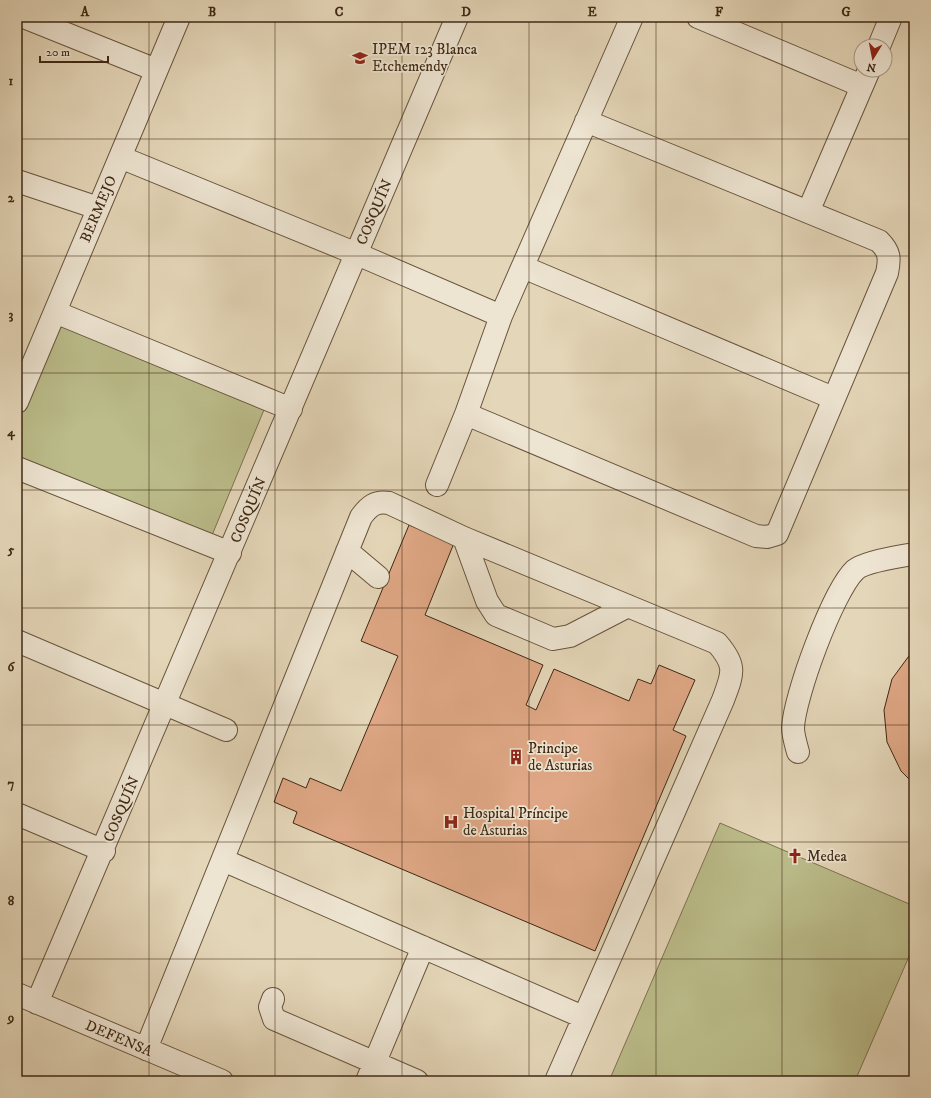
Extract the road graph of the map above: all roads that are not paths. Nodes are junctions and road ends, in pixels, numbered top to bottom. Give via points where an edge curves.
1 (24, 17) edge
2 (179, 17) edge
3 (457, 17) edge
4 (632, 17) edge
5 (698, 17) edge
6 (891, 17) edge
7 (882, 38) edge
8 (156, 70) junction
9 (853, 74) edge
10 (865, 78) edge
11 (586, 121) junction
12 (120, 157) junction
13 (17, 180) edge
14 (98, 208) junction
15 (808, 212) junction
16 (356, 254) junction
17 (523, 267) junction
18 (55, 312) junction
19 (501, 316) junction
20 (833, 398) junction
21 (17, 402) edge
22 (291, 409) junction
23 (466, 414) junction
24 (17, 468) edge
25 (437, 485) dead end
26 (464, 538) junction
27 (347, 551) junction
28 (230, 553) junction
29 (914, 554) edge
30 (378, 577) dead end
31 (628, 606) junction
32 (17, 641) edge
33 (166, 704) junction
34 (226, 730) dead end
35 (798, 752) dead end
36 (17, 814) edge
37 (104, 851) junction
38 (223, 860) junction
39 (423, 947) junction
40 (17, 994) edge
41 (273, 999) dead end
42 (37, 1003) junction
43 (583, 1017) junction
44 (146, 1049) junction
45 (370, 1072) edge
46 (222, 1081) edge
47 (417, 1081) edge
48 (556, 1081) edge

1 - 8 street
2 - 8 street, BERMEJO
3 - 16 street, COSQUÍN
4 - 11 street
5 - 9 street
6 - 7 street
8 - 12 street, BERMEJO
10 - 15 street
11 - 15 street
11 - 17 street
12 - 14 street, BERMEJO
12 - 16 street
13 - 14 street
14 - 18 street, BERMEJO
15 - 20 street via 879,241 888,250 890,259 887,273
16 - 19 street
16 - 22 street, COSQUÍN
17 - 19 street
17 - 20 street
18 - 21 street, BERMEJO
18 - 22 street
19 - 23 street
20 - 23 street via 782,526 777,534 767,537 756,536
22 - 28 street, COSQUÍN
23 - 25 street
24 - 28 street
26 - 27 street via 389,503 377,502 367,508 361,517
26 - 31 street
26 - 31 street via 487,601 496,615 553,639 570,636
27 - 30 street
27 - 38 street
28 - 33 street, COSQUÍN
29 - 35 street via 892,557 856,569 835,599 800,693 793,729
31 - 43 street via 717,643 728,656 732,668 723,700
32 - 33 street
33 - 34 street
33 - 37 street, COSQUÍN
36 - 37 street
37 - 42 street, COSQUÍN
38 - 39 street
38 - 44 street
39 - 43 street
39 - 45 street
40 - 42 street, DEFENSA
41 - 45 street via 270,1007 274,1019
42 - 44 street, DEFENSA
43 - 48 street
44 - 46 street, DEFENSA
45 - 47 street

